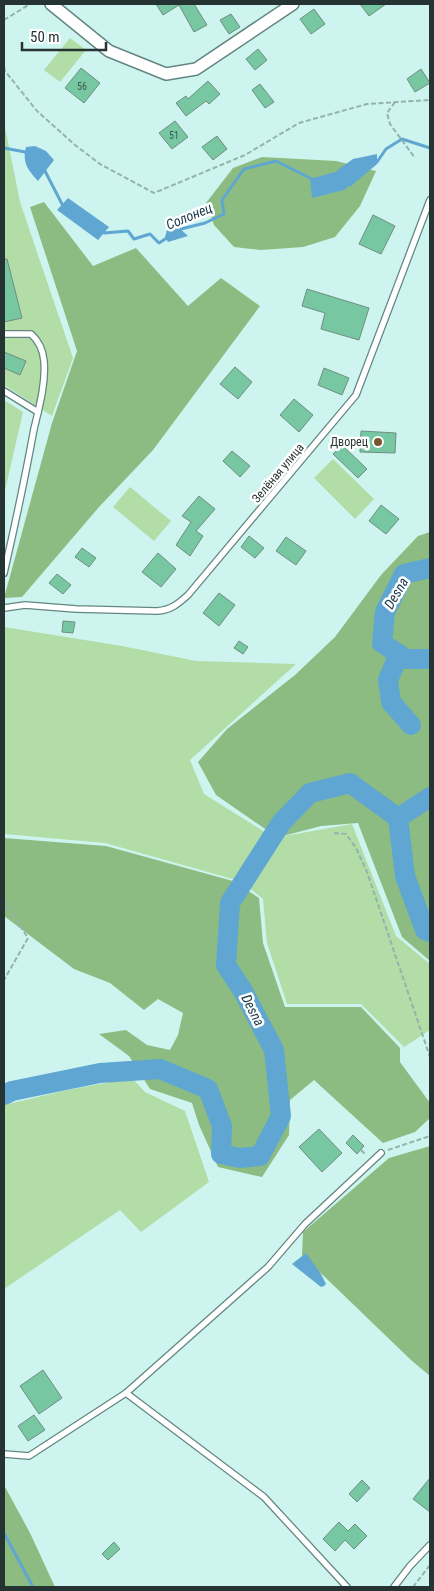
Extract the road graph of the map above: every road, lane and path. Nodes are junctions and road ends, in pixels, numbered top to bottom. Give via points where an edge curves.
1 (30, 4) edge
2 (51, 4) edge
3 (293, 4) edge
4 (4, 20) edge
5 (4, 67) edge
6 (430, 100) edge
7 (395, 102) junction
8 (415, 158) dead end
9 (430, 200) edge
10 (4, 334) edge
11 (4, 390) edge
12 (38, 412) junction
13 (4, 573) edge
14 (4, 608) edge
15 (334, 833) dead end
16 (4, 900) edge
17 (4, 980) edge
18 (430, 1057) edge
19 (430, 1136) edge
20 (381, 1153) joint
21 (126, 1392) junction
22 (4, 1454) edge
23 (430, 1545) edge
24 (430, 1565) edge
25 (347, 1587) edge
26 (394, 1587) edge
27 (413, 1587) edge

1 - 4 path
2 - 3 street via 109,51 166,74 196,69
5 - 7 path via 37,111 75,145 100,164 154,193 245,155 299,123 367,104
6 - 7 path
7 - 8 path via 387,113 390,124
9 - 14 lane, Зелёная улица via 356,395 188,595 175,607 158,611 25,605
10 - 12 lane via 31,334 42,349 43,387
11 - 12 lane
12 - 13 lane
15 - 18 path via 346,834 367,872
16 - 17 path via 28,938
19 - 20 path
20 - 21 lane via 304,1224 268,1267
21 - 22 lane via 29,1456
21 - 25 lane via 264,1496
23 - 26 lane
24 - 27 path

